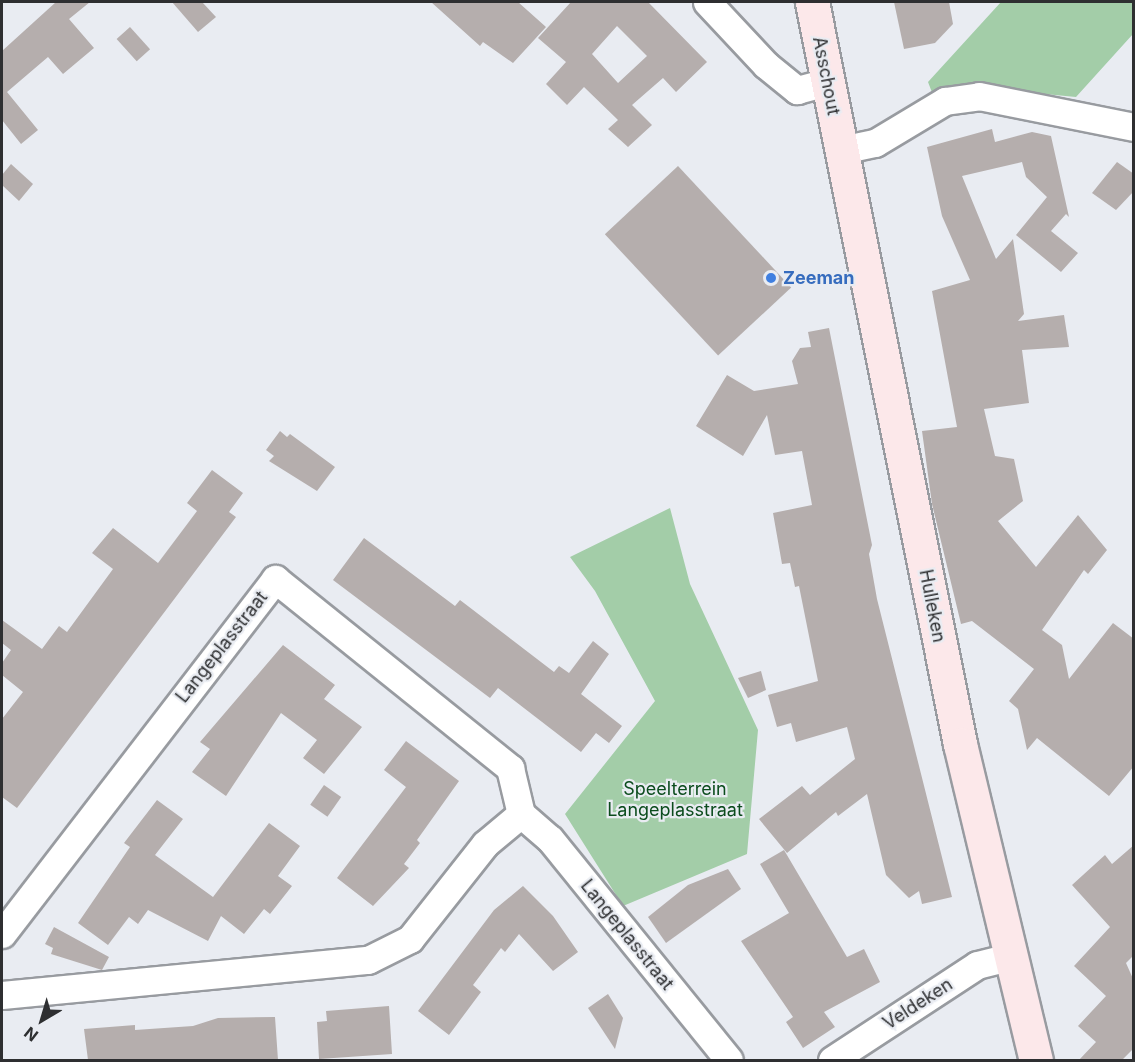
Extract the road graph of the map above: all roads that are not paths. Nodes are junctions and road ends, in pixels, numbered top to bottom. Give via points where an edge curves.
1 (707, 2) edge
2 (812, 2) edge
3 (828, 82) junction
4 (1134, 127) edge
5 (841, 150) junction
6 (521, 814) junction
7 (2, 934) edge
8 (1008, 957) junction
9 (2, 995) edge
10 (729, 1060) edge
11 (832, 1060) edge
12 (1036, 1060) edge

1 - 3 street via 766,64 798,90
2 - 3 main road, Asschout
3 - 5 main road, Asschout
4 - 5 street via 979,96 945,101 874,143
5 - 8 main road, Hulleken via 960,744
6 - 7 street, Langeplasstraat via 510,768 275,579
6 - 9 street via 485,844 410,939 368,960
6 - 10 street, Langeplasstraat via 550,839
8 - 11 street, Veldeken via 977,965
8 - 12 main road, Hulleken

